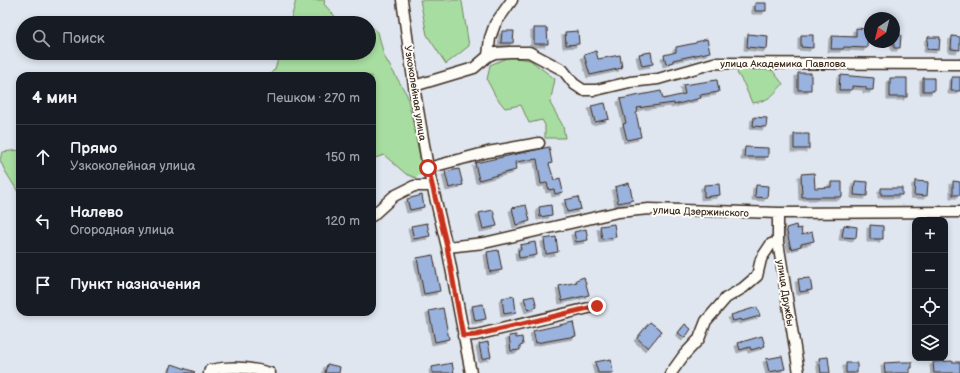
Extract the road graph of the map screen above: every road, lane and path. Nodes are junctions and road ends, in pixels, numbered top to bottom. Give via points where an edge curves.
1 (402, 0) edge
2 (512, 0) edge
3 (488, 56) junction
4 (960, 64) edge
5 (414, 86) junction
6 (539, 143) dead end
7 (428, 168) junction
8 (432, 186) junction
9 (376, 212) edge
10 (960, 212) edge
11 (778, 213) junction
12 (778, 242) junction
13 (447, 247) junction
14 (597, 306) dead end
15 (463, 336) junction
16 (209, 372) edge
17 (270, 373) edge
18 (471, 373) edge
19 (671, 373) edge
20 (800, 373) edge

1 - 5 street, Узкоколейная улица
2 - 3 street via 495,24
3 - 4 street, улица Академика Павлова via 529,52 563,70 574,84 583,90 658,79 714,64
3 - 5 street, улица Академика Павлова via 474,68
5 - 7 street, Узкоколейная улица
6 - 7 street via 488,152
7 - 8 street, Узкоколейная улица
8 - 9 street via 414,186 394,196
8 - 13 street, Узкоколейная улица
10 - 11 street, улица Дзержинского
11 - 12 street, улица Дружбы
11 - 13 street, улица Дзержинского via 649,209 618,212 484,243
12 - 19 street via 771,244 761,259 757,276 726,298 706,321 699,339
12 - 20 street, улица Дружбы
13 - 15 street, Узкоколейная улица
14 - 15 street
15 - 18 street, Узкоколейная улица
16 - 17 street via 221,368 237,368 257,369

